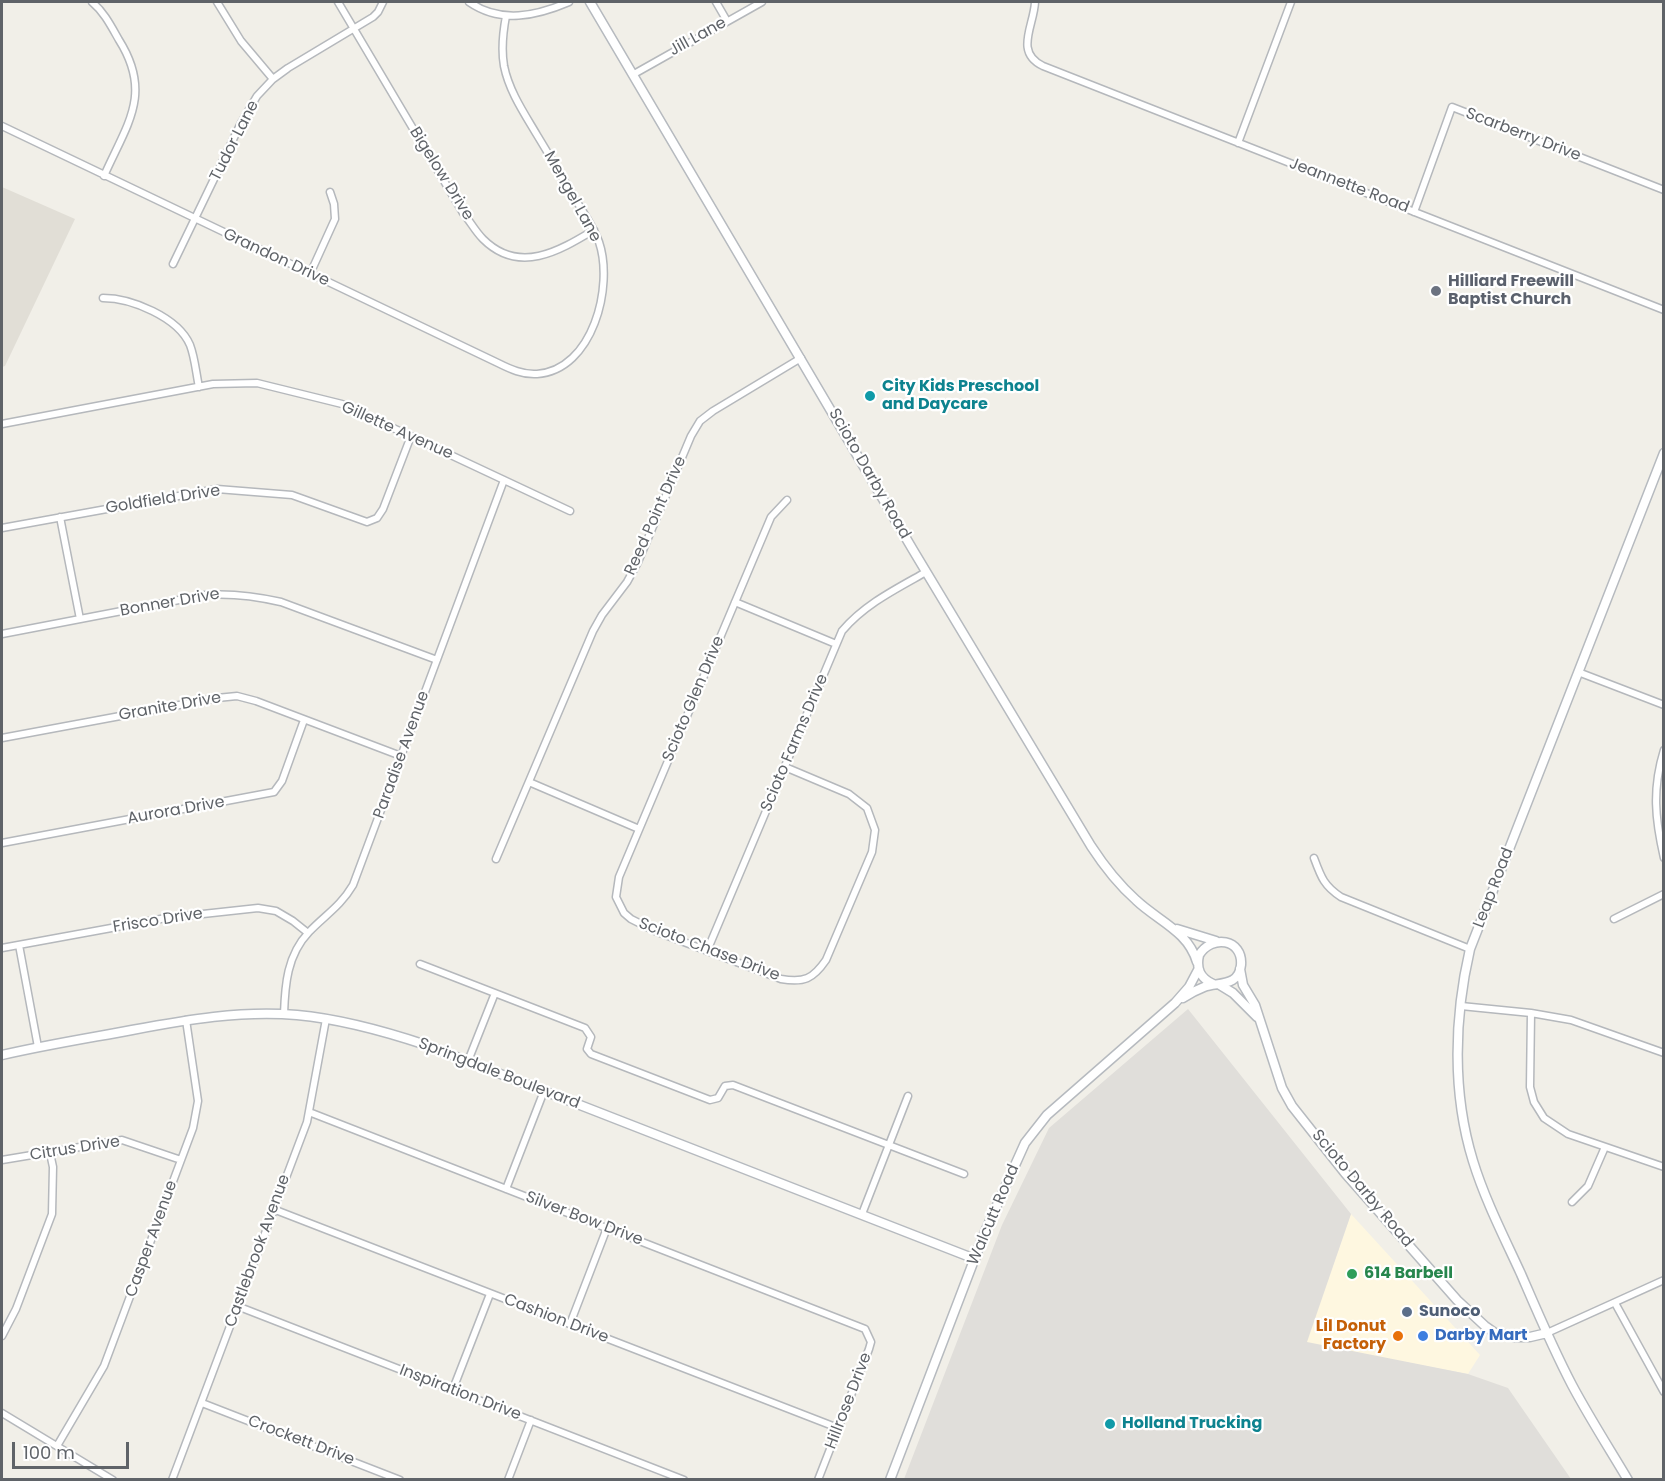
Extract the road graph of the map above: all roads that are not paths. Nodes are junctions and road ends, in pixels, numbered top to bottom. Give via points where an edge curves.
1 (92, 2) edge
2 (217, 2) edge
3 (338, 2) edge
4 (383, 2) edge
5 (470, 2) edge
6 (569, 2) edge
7 (590, 2) edge
8 (716, 2) edge
9 (762, 2) edge
10 (1035, 2) edge
11 (1291, 2) edge
12 (506, 16) junction
13 (727, 21) junction
14 (353, 28) junction
15 (634, 74) junction
16 (273, 79) junction
17 (2, 126) edge
18 (1238, 143) junction
19 (104, 176) junction
20 (1664, 190) edge
21 (330, 192) dead end
22 (1414, 212) junction
23 (195, 220) junction
24 (594, 230) junction
25 (173, 264) dead end
26 (310, 274) junction
27 (103, 298) dead end
28 (1664, 310) edge
29 (801, 358) junction
30 (554, 370) joint
31 (199, 387) junction
32 (2, 424) edge
33 (411, 436) junction
34 (1664, 453) edge
35 (504, 480) junction
36 (787, 500) dead end
37 (570, 512) dead end
38 (60, 517) junction
39 (2, 528) edge
40 (926, 572) junction
41 (735, 602) junction
42 (80, 619) junction
43 (2, 634) edge
44 (836, 644) junction
45 (437, 660) junction
46 (1578, 672) junction
47 (1664, 705) edge
48 (304, 720) junction
49 (2, 738) edge
50 (1664, 750) edge
51 (401, 756) junction
52 (785, 767) junction
53 (529, 782) junction
54 (639, 829) junction
55 (2, 843) edge
56 (1314, 858) dead end
57 (1664, 858) edge
58 (496, 859) dead end
59 (1664, 894) edge
60 (618, 904) joint
61 (1614, 919) dead end
62 (1171, 927) junction
63 (308, 933) junction
64 (1216, 941) junction
65 (19, 945) junction
66 (2, 948) edge
67 (1470, 949) junction
68 (707, 951) junction
69 (420, 964) dead end
70 (1198, 966) junction
71 (1240, 969) junction
72 (1217, 985) junction
73 (495, 993) junction
74 (1174, 1003) junction
75 (1461, 1006) junction
76 (1531, 1013) junction
77 (284, 1014) junction
78 (326, 1018) junction
79 (186, 1020) junction
80 (1259, 1020) junction
81 (38, 1047) junction
82 (1664, 1053) edge
83 (2, 1054) edge
84 (468, 1062) junction
85 (544, 1091) junction
86 (908, 1096) dead end
87 (309, 1112) junction
88 (889, 1146) junction
89 (1605, 1147) junction
90 (50, 1153) junction
91 (2, 1160) edge
92 (182, 1160) junction
93 (1664, 1167) edge
94 (964, 1174) dead end
95 (506, 1189) junction
96 (1572, 1202) dead end
97 (273, 1209) junction
98 (862, 1214) junction
99 (607, 1228) junction
100 (975, 1259) junction
101 (1664, 1280) edge
102 (490, 1294) junction
103 (1615, 1303) junction
104 (237, 1306) junction
105 (570, 1324) junction
106 (858, 1326) joint
107 (1548, 1333) junction
108 (2, 1336) edge
109 (453, 1389) junction
110 (1664, 1392) edge
111 (202, 1403) junction
112 (2, 1413) edge
113 (531, 1420) junction
114 (838, 1428) junction
115 (57, 1446) junction
116 (380, 1472) junction
117 (113, 1479) edge
118 (172, 1479) edge
119 (377, 1479) edge
120 (400, 1479) edge
121 (508, 1479) edge
122 (684, 1479) edge
123 (818, 1479) edge
124 (890, 1479) edge
125 (1628, 1479) edge

1 - 19 street via 128,53 136,82 133,112
2 - 16 street via 241,41
3 - 14 street, Bigelow Drive
4 - 14 street, Tudor Lane via 373,17
5 - 12 street
6 - 12 street via 533,15
7 - 15 street, Scioto Darby Road
8 - 13 street
9 - 13 street, Jill Lane
10 - 18 street, Jeannette Road via 1027,47 1028,56 1035,62
11 - 18 street
12 - 24 street, Mengel Lane via 502,52 508,81
13 - 15 street, Jill Lane
14 - 16 street, Tudor Lane
14 - 24 street, Bigelow Drive via 463,213 491,246 514,256 536,258
15 - 29 street, Scioto Darby Road
16 - 23 street, Tudor Lane via 249,107
17 - 19 street, Grandon Drive
18 - 22 street, Jeannette Road
19 - 23 street, Grandon Drive
20 - 22 street, Scarberry Drive via 1452,107
21 - 26 street via 335,219
22 - 28 street, Jeannette Road
23 - 25 street, Tudor Lane
23 - 26 street, Grandon Drive
24 - 30 street, Mengel Lane via 604,262 599,310 580,350
26 - 30 street, Grandon Drive via 514,370 535,374
27 - 31 street via 131,302 174,325 189,345
29 - 40 street, Scioto Darby Road
29 - 53 street, Reed Point Drive via 713,411 691,436 638,562 593,631
31 - 32 street, Gillette Avenue
31 - 33 street, Gillette Avenue via 257,383 342,404
33 - 35 street, Gillette Avenue
33 - 38 street, Goldfield Drive via 383,510 367,522 292,495 217,489
34 - 46 street, Leap Road
35 - 37 street, Gillette Avenue
35 - 45 street, Paradise Avenue
36 - 41 street, Scioto Glen Drive via 771,517
38 - 39 street, Goldfield Drive
38 - 42 street
40 - 44 street, Scioto Farms Drive via 867,606 842,631
40 - 62 street, Scioto Darby Road via 1105,867 1135,900
41 - 44 street
41 - 54 street, Scioto Glen Drive
42 - 43 street, Bonner Drive
42 - 45 street, Bonner Drive via 205,595 256,596
44 - 52 street, Scioto Farms Drive
45 - 51 street, Paradise Avenue
46 - 47 street
46 - 67 street, Leap Road
48 - 49 street, Granite Drive via 237,696
48 - 51 street, Granite Drive
48 - 55 street, Aurora Drive via 282,782 269,794
50 - 57 street via 1654,795
51 - 63 street, Paradise Avenue via 353,885 344,900
52 - 68 street, Scioto Farms Drive
52 - 68 street, Scioto Chase Drive via 849,794 867,808 875,830 872,852 826,960 808,979 781,980
53 - 54 street
53 - 58 street, Reed Point Drive
54 - 60 street, Scioto Glen Drive via 617,882
56 - 67 street via 1321,878 1341,897
59 - 61 street
60 - 68 street, Scioto Chase Drive via 631,919
62 - 64 street, Scioto Darby Road
62 - 70 street, Scioto Darby Road via 1193,949
63 - 65 street, Frisco Drive via 276,911 258,908 166,918
63 - 77 street, Paradise Avenue via 285,980
64 - 70 street via 1203,948
64 - 71 street via 1236,950
65 - 66 street, Frisco Drive
65 - 81 street
67 - 75 street, Leap Road
69 - 73 street
70 - 72 street via 1202,977
70 - 74 street, Walcutt Road via 1189,987
71 - 72 street via 1233,980
71 - 80 street, Scioto Darby Road
72 - 74 street, Walcutt Road
72 - 80 street, Scioto Darby Road via 1233,993
73 - 84 street
73 - 88 street via 585,1028 591,1037 587,1048 591,1054 710,1100 718,1098 725,1086 733,1085
74 - 100 street, Walcutt Road via 1036,1128 1021,1152
75 - 76 street
75 - 107 street, Leap Road via 1457,1056 1473,1161 1501,1235
76 - 82 street via 1571,1020
76 - 89 street via 1530,1087 1534,1102 1544,1118 1556,1127
77 - 78 street, Springdale Boulevard
77 - 79 street, Springdale Boulevard via 234,1014
78 - 84 street, Springdale Boulevard via 379,1030
78 - 87 street, Castlebrook Avenue
79 - 81 street, Springdale Boulevard
79 - 92 street, Casper Avenue via 198,1101
80 - 107 street, Scioto Darby Road via 1292,1106 1345,1173 1457,1300 1495,1333 1530,1337
81 - 83 street, Springdale Boulevard
84 - 85 street, Springdale Boulevard
85 - 95 street
85 - 98 street, Springdale Boulevard
86 - 88 street
87 - 95 street, Silver Bow Drive
87 - 97 street, Castlebrook Avenue
88 - 94 street
88 - 98 street
89 - 93 street
89 - 96 street via 1588,1186
90 - 91 street, Citrus Drive
90 - 92 street, Citrus Drive via 122,1140
90 - 108 street via 52,1214
92 - 115 street, Casper Avenue via 104,1366
95 - 99 street, Silver Bow Drive
97 - 102 street, Cashion Drive
97 - 104 street, Castlebrook Avenue
98 - 100 street, Springdale Boulevard
99 - 105 street
99 - 106 street, Silver Bow Drive
100 - 124 street, Walcutt Road
101 - 103 street
102 - 105 street, Cashion Drive
102 - 109 street
103 - 107 street
103 - 110 street
104 - 109 street, Inspiration Drive
104 - 111 street, Castlebrook Avenue
105 - 114 street, Cashion Drive
106 - 114 street, Hillrose Drive via 865,1329 871,1342
107 - 125 street via 1572,1385
109 - 113 street, Inspiration Drive
111 - 116 street, Crockett Drive
111 - 118 street, Castlebrook Avenue
112 - 115 street
113 - 121 street
113 - 122 street, Inspiration Drive
114 - 123 street, Hillrose Drive
115 - 117 street
116 - 119 street
116 - 120 street, Crockett Drive

